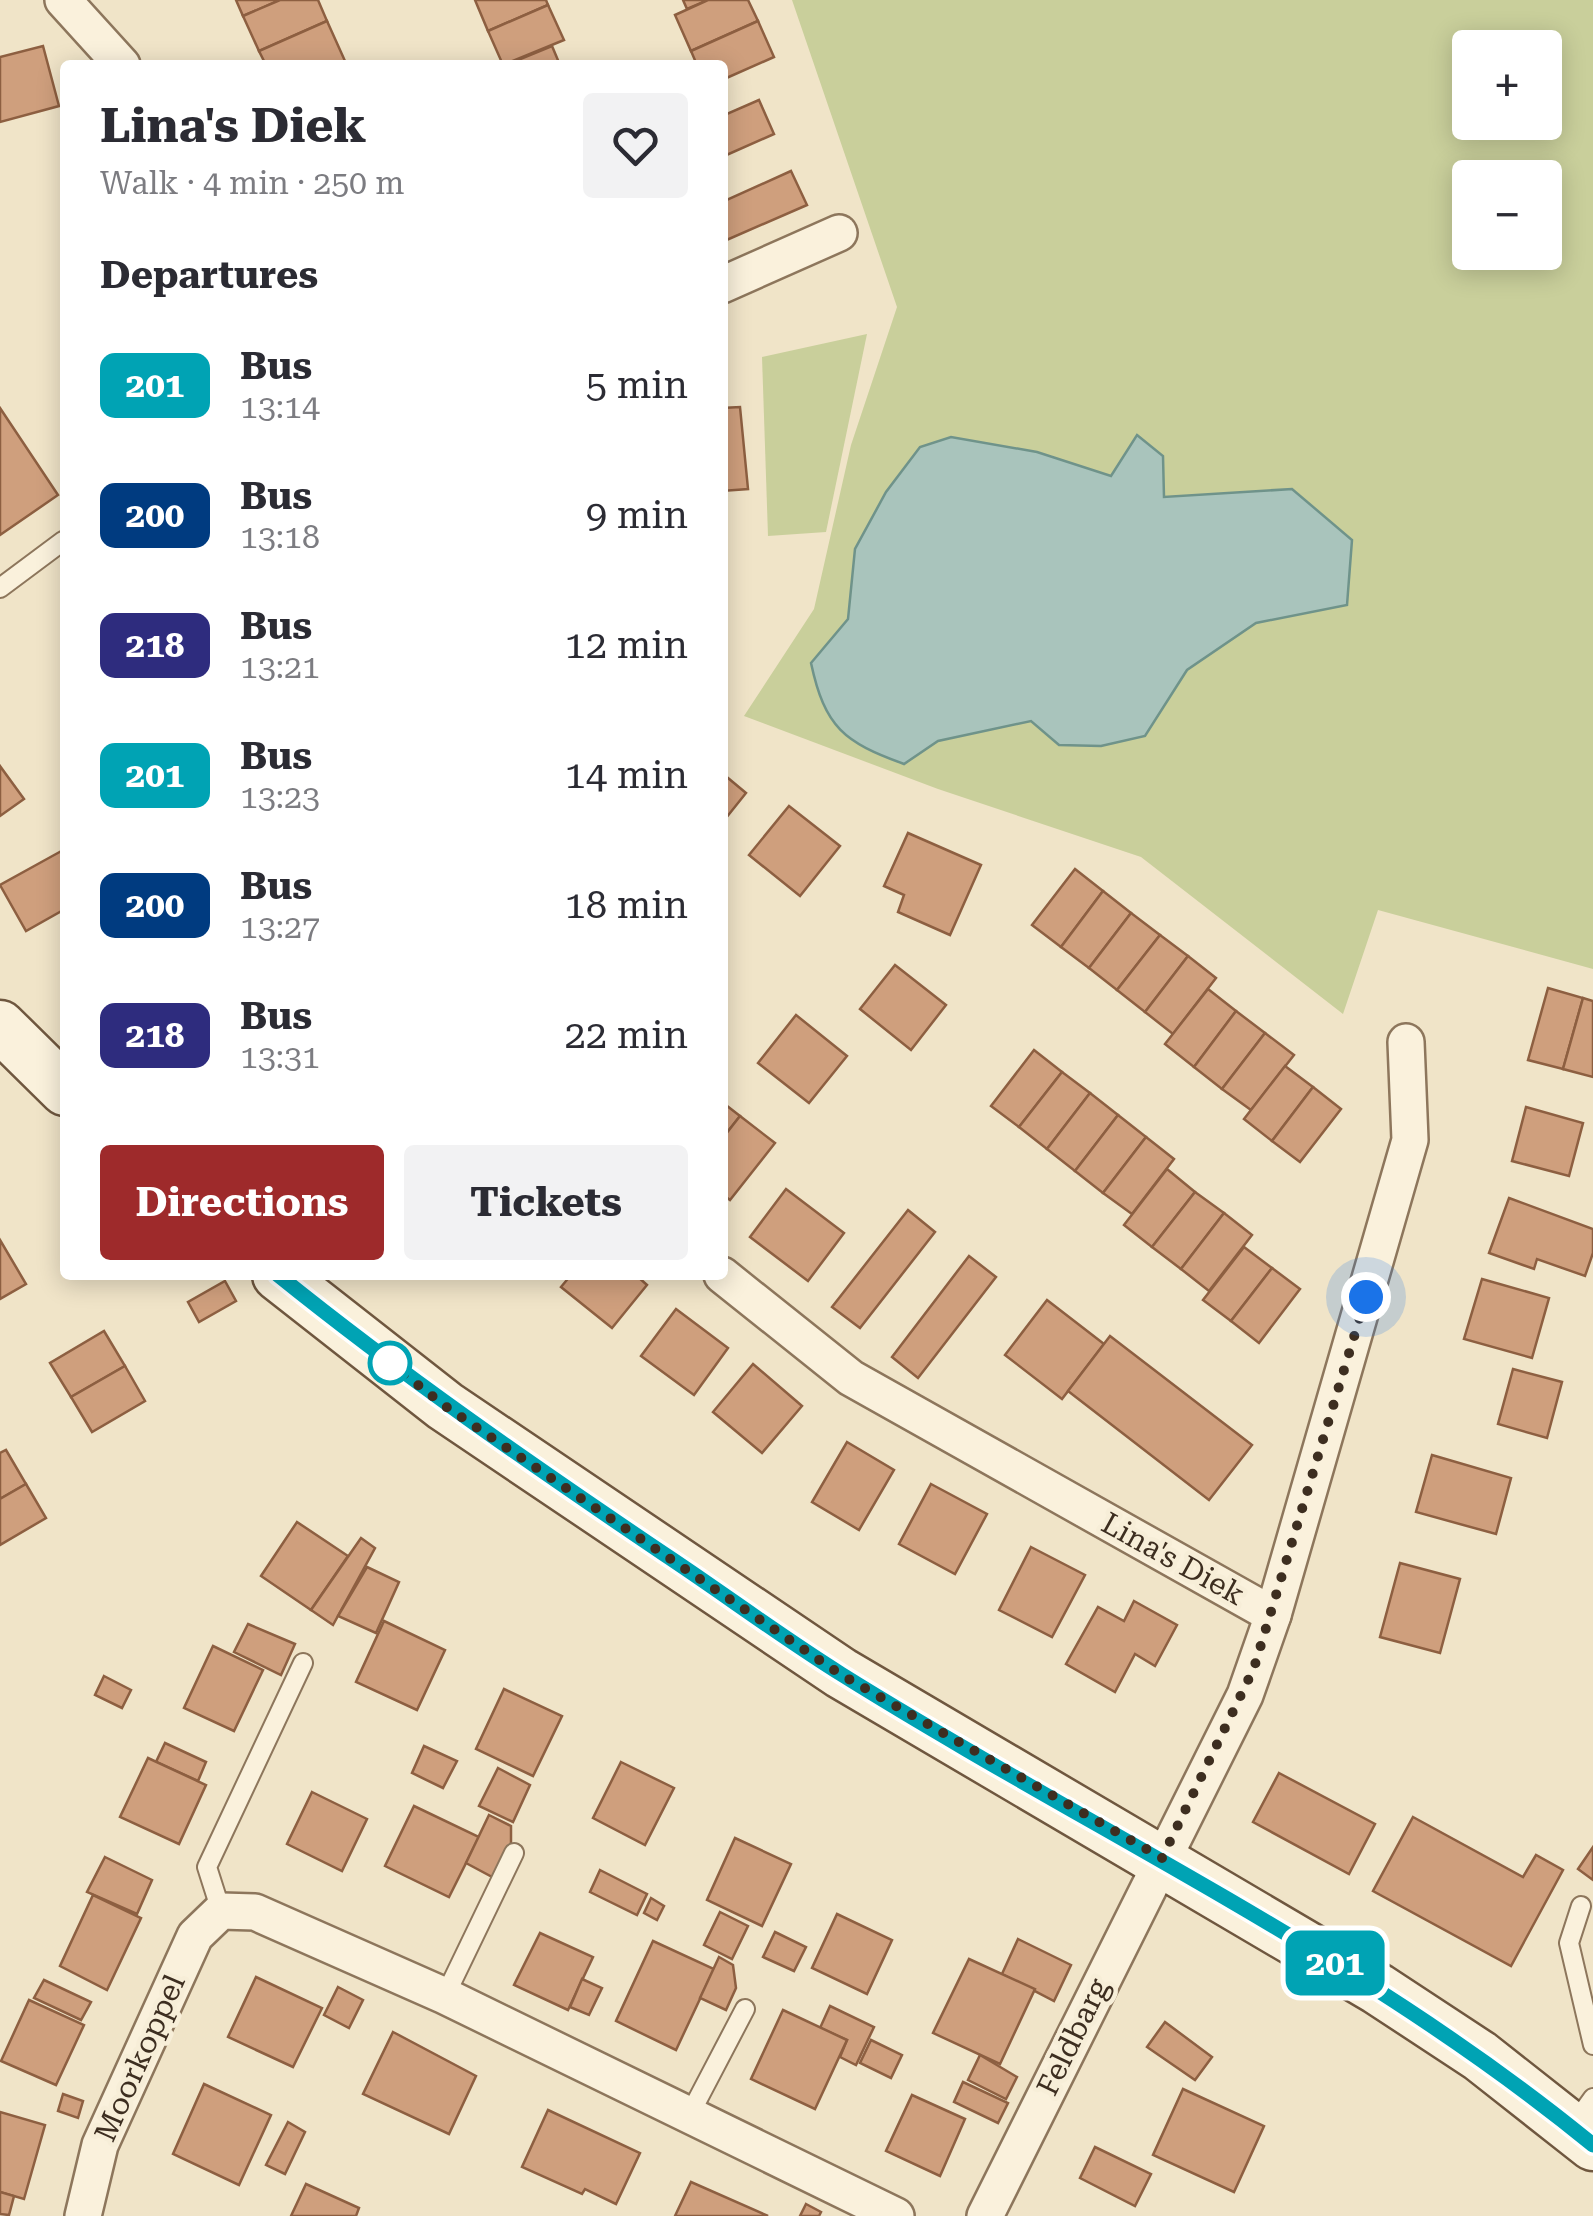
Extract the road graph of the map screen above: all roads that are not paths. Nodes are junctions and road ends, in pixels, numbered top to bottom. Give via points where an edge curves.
1 (62, 0) edge
2 (117, 60) edge
3 (839, 234) dead end
4 (728, 283) edge
5 (60, 543) edge
6 (0, 588) edge
7 (0, 1026) edge
8 (1406, 1042) dead end
9 (60, 1085) edge
10 (284, 1280) edge
11 (728, 1280) edge
12 (1274, 1615) junction
13 (303, 1663) dead end
14 (514, 1853) dead end
15 (1162, 1858) junction
16 (1582, 1906) dead end
17 (221, 1912) junction
18 (445, 1996) junction
19 (745, 2008) dead end
20 (1593, 2044) edge
21 (690, 2114) junction
22 (1586, 2123) edge
23 (92, 2212) edge
24 (896, 2216) edge
25 (985, 2216) edge

1 - 2 street
3 - 4 street
5 - 6 lane
7 - 9 main road
8 - 12 street, Feldbarg via 1410,1140
10 - 15 main road via 445,1406 840,1674
11 - 12 street, Lina's Diek via 851,1378
12 - 15 street, Feldbarg via 1244,1695
13 - 17 lane via 206,1867
14 - 18 lane
15 - 22 main road
15 - 25 street, Feldbarg
16 - 20 lane via 1569,1943
17 - 18 street via 255,1912
17 - 23 street, Moorkoppel via 195,1936 100,2145
18 - 21 street
19 - 21 lane
21 - 24 street

